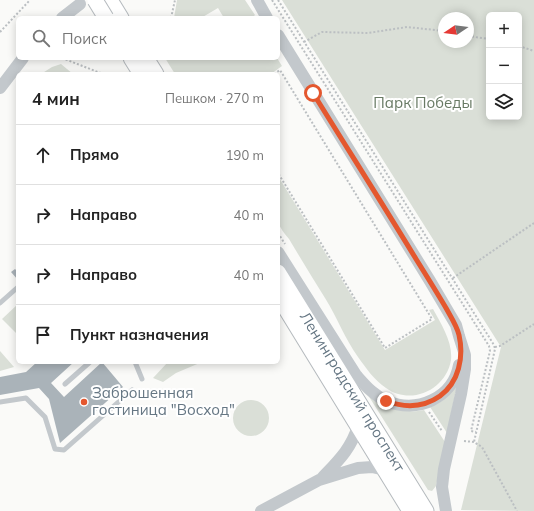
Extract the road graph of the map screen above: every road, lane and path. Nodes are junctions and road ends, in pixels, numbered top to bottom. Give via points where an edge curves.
1 (30, 0) edge
2 (95, 0) edge
3 (110, 0) edge
4 (175, 0) edge
5 (257, 0) edge
6 (278, 0) edge
7 (80, 4) dead end
8 (65, 16) edge
9 (105, 16) edge
10 (120, 16) edge
11 (171, 16) edge
12 (267, 16) edge
13 (438, 30) edge
14 (0, 32) edge
15 (474, 37) edge
16 (280, 38) edge
17 (486, 39) edge
18 (304, 42) junction
19 (522, 47) edge
20 (534, 51) edge
21 (22, 60) edge
22 (67, 60) edge
23 (132, 60) edge
24 (147, 60) edge
25 (98, 72) edge
26 (140, 72) edge
27 (155, 72) edge
28 (277, 72) edge
29 (0, 88) edge
30 (280, 177) edge
31 (534, 223) edge
32 (282, 249) edge
33 (280, 275) edge
34 (453, 278) junction
35 (16, 289) edge
36 (280, 299) edge
37 (0, 303) edge
38 (534, 324) edge
39 (459, 336) junction
40 (494, 347) junction
41 (88, 364) edge
42 (136, 364) edge
43 (142, 379) dead end
44 (65, 384) dead end
45 (132, 390) dead end
46 (0, 402) edge
47 (427, 409) dead end
48 (358, 426) junction
49 (442, 432) dead end
50 (464, 441) dead end
51 (474, 442) junction
52 (385, 470) junction
53 (319, 480) junction
54 (261, 511) edge
55 (410, 511) edge
56 (426, 511) edge
57 (446, 511) edge
58 (517, 511) edge

1 - 14 path
2 - 9 main road, bridge
3 - 10 main road
4 - 11 path
5 - 12 street
6 - 18 path
7 - 8 street
13 - 18 path via 407,27 368,33 322,32
15 - 17 path
16 - 39 street via 430,281 456,325
18 - 34 path
19 - 20 path
21 - 29 street
22 - 25 path
23 - 26 main road
24 - 27 main road
28 - 30 path via 280,70 432,319 385,348
31 - 34 path
32 - 39 street via 356,375 370,390 386,401 419,406 444,393 455,379 458,370 461,352
33 - 56 main road, Ленинградский проспект
34 - 40 path
35 - 37 lane
36 - 48 main road, Ленинградский проспект
38 - 40 path via 500,346
39 - 57 street via 465,355 465,369 444,469 442,487
40 - 51 path
41 - 44 lane
42 - 43 lane
45 - 46 lane via 64,450 55,449 45,417 26,398
47 - 49 path
48 - 52 main road, Ленинградский проспект
48 - 53 street via 354,439 346,451
50 - 51 path
51 - 58 path via 482,447
52 - 53 street via 372,467 358,468
52 - 55 main road, Ленинградский проспект
53 - 54 street

